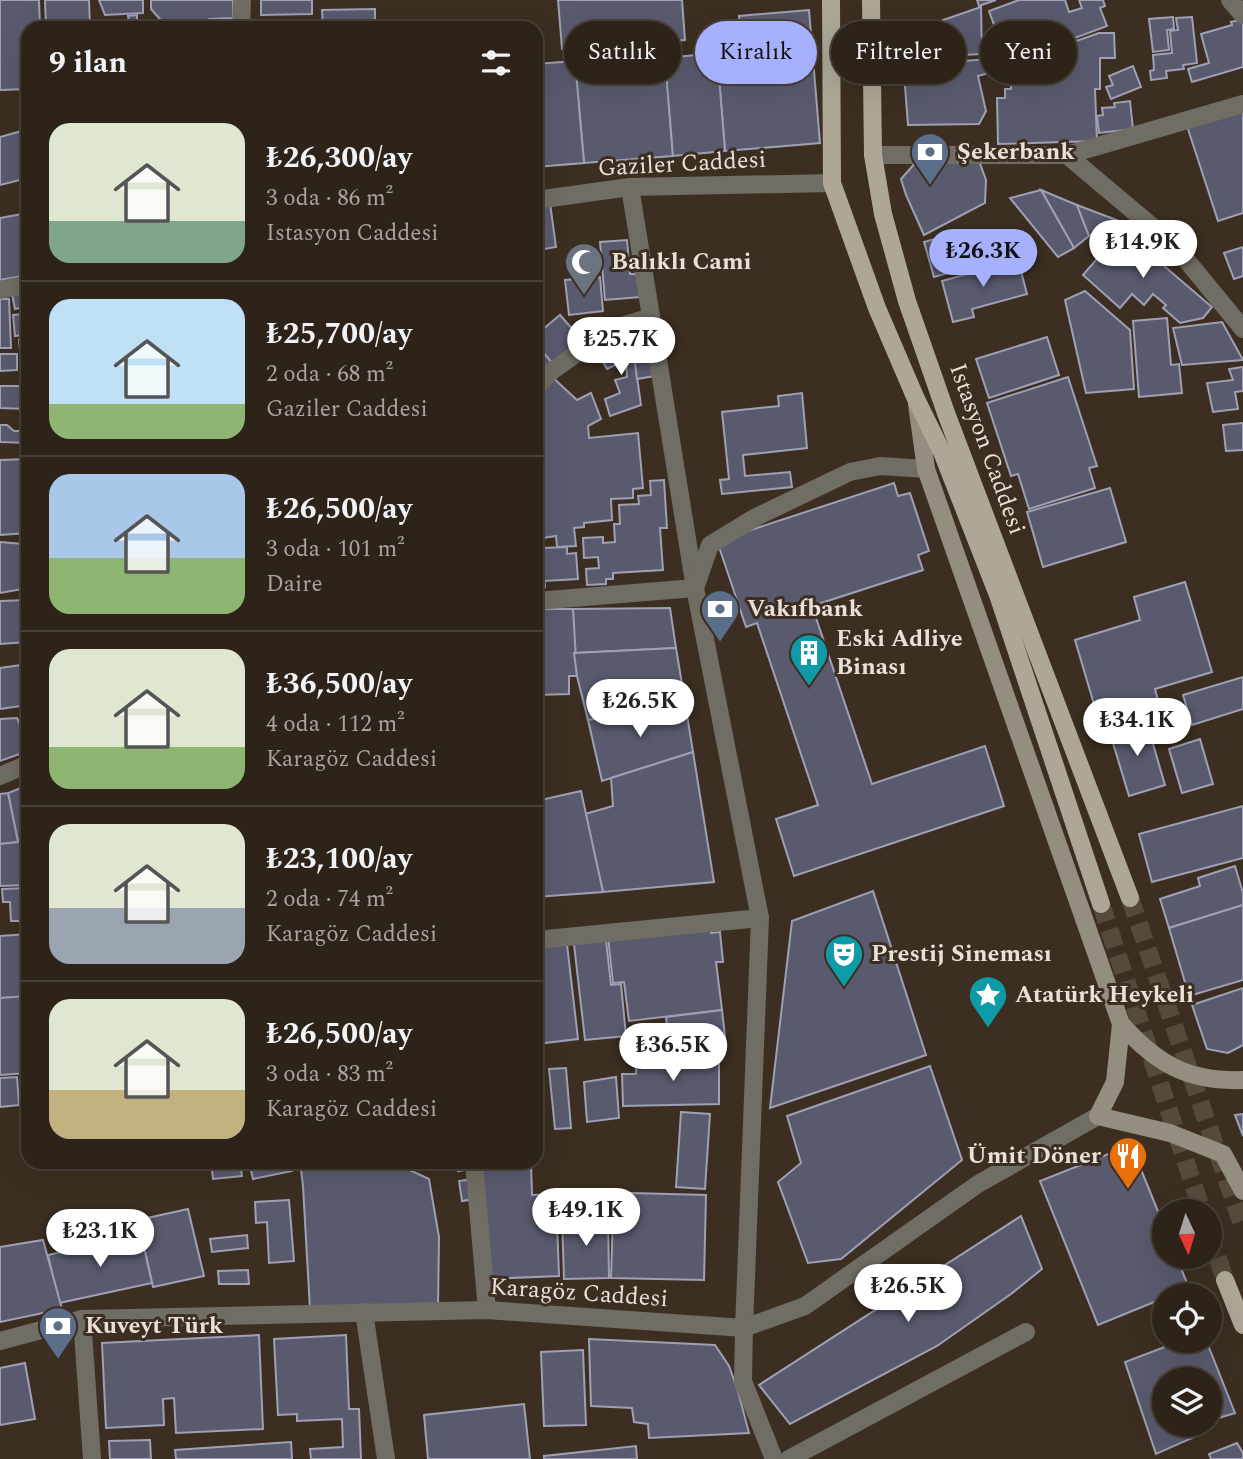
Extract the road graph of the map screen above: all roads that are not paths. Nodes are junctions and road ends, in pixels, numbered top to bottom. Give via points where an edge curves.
1 (242, 0) edge
2 (831, 0) edge
3 (871, 0) edge
4 (1230, 0) edge
5 (1243, 15) edge
6 (241, 21) edge
7 (1243, 104) edge
8 (873, 155) junction
9 (1067, 155) junction
10 (832, 183) junction
11 (629, 187) junction
12 (543, 199) edge
13 (21, 286) edge
14 (0, 290) edge
15 (651, 317) junction
16 (1243, 329) edge
17 (543, 379) edge
18 (916, 399) junction
19 (926, 469) junction
20 (695, 588) junction
21 (543, 600) edge
22 (21, 767) edge
23 (0, 776) edge
24 (1130, 898) tunnel mouth
25 (1101, 904) tunnel mouth
26 (760, 918) junction
27 (543, 939) edge
28 (1121, 1024) junction
29 (1243, 1080) edge
30 (1098, 1116) junction
31 (475, 1169) edge
32 (1243, 1191) edge
33 (1225, 1280) tunnel mouth
34 (486, 1310) junction
35 (364, 1312) junction
36 (82, 1320) junction
37 (1243, 1325) edge
38 (744, 1328) junction
39 (1026, 1332) dead end
40 (0, 1341) edge
41 (92, 1459) edge
42 (386, 1459) edge
43 (774, 1459) edge
44 (789, 1459) edge

1 - 6 street
2 - 10 main road
3 - 8 main road, Istasyon Caddesi
4 - 5 street
7 - 9 street
8 - 9 street
8 - 24 main road, Istasyon Caddesi via 883,214 907,301
9 - 16 street via 1174,245
10 - 11 street, Gaziler Caddesi
10 - 18 main road
11 - 12 street, Gaziler Caddesi
11 - 15 street
13 - 14 street
15 - 17 street via 611,329
15 - 20 street
18 - 19 main road
18 - 25 main road via 943,452 998,595
19 - 20 street via 880,466 850,472 756,517 710,545
19 - 28 main road
20 - 21 street
20 - 26 street
22 - 23 street
26 - 27 street
26 - 38 street
28 - 29 main road via 1148,1052 1174,1068 1203,1078
28 - 30 main road via 1115,1082
30 - 32 main road via 1170,1133 1223,1154
30 - 38 street, Karagöz Caddesi via 978,1184 805,1306
31 - 34 street
33 - 37 main road
34 - 35 street, Karagöz Caddesi
34 - 38 street, Karagöz Caddesi
35 - 36 street, Karagöz Caddesi
35 - 42 street
36 - 40 street, Karagöz Caddesi
36 - 41 street
38 - 43 street via 743,1381
39 - 44 street

